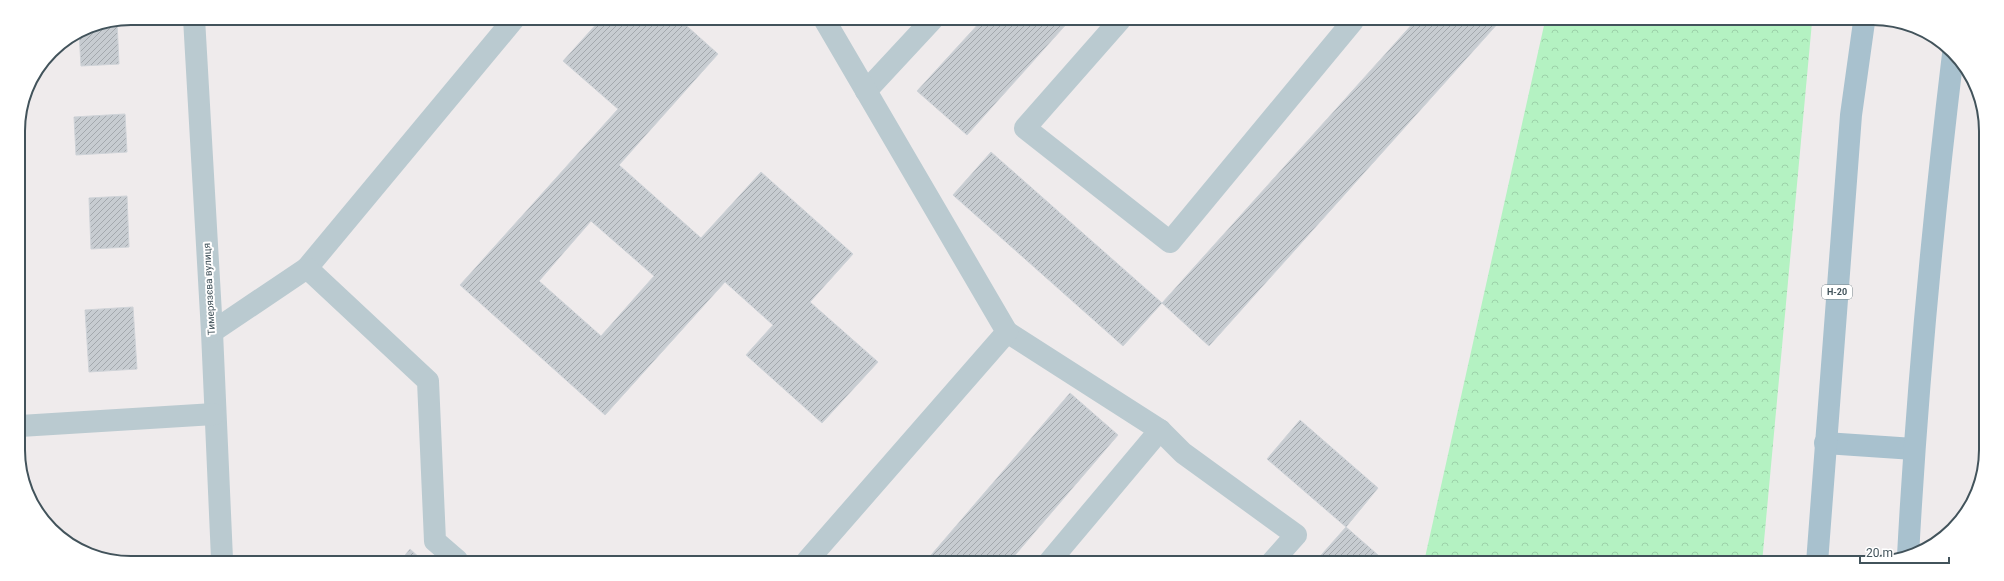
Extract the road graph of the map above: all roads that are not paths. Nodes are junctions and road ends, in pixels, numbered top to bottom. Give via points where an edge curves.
1 (194, 25) edge
2 (509, 25) edge
3 (827, 25) edge
4 (927, 25) edge
5 (1116, 25) edge
6 (1350, 25) edge
7 (1864, 25) edge
8 (1952, 60) edge
9 (866, 91) junction
10 (307, 268) junction
11 (212, 332) junction
12 (1007, 332) junction
13 (214, 414) junction
14 (25, 426) edge
15 (1160, 430) junction
16 (1825, 443) junction
17 (1914, 449) junction
18 (1908, 550) edge
19 (222, 556) edge
20 (453, 556) edge
21 (811, 556) edge
22 (1054, 556) edge
23 (1277, 556) edge
24 (1817, 556) edge

1 - 11 street, Тимерязєва вулиця
2 - 10 street
3 - 9 street
4 - 9 street
5 - 6 street via 1025,128 1170,242
7 - 16 main road, Н-20 via 1851,115
8 - 17 main road
9 - 12 street
10 - 11 street
10 - 20 street via 428,381 435,540
11 - 13 street, Тимерязєва вулиця
12 - 15 street
12 - 21 street
13 - 14 street
13 - 19 street, Тимерязєва вулиця
15 - 22 street
15 - 23 street via 1183,453 1296,535
16 - 17 main road
16 - 24 main road, Н-20
17 - 18 main road

